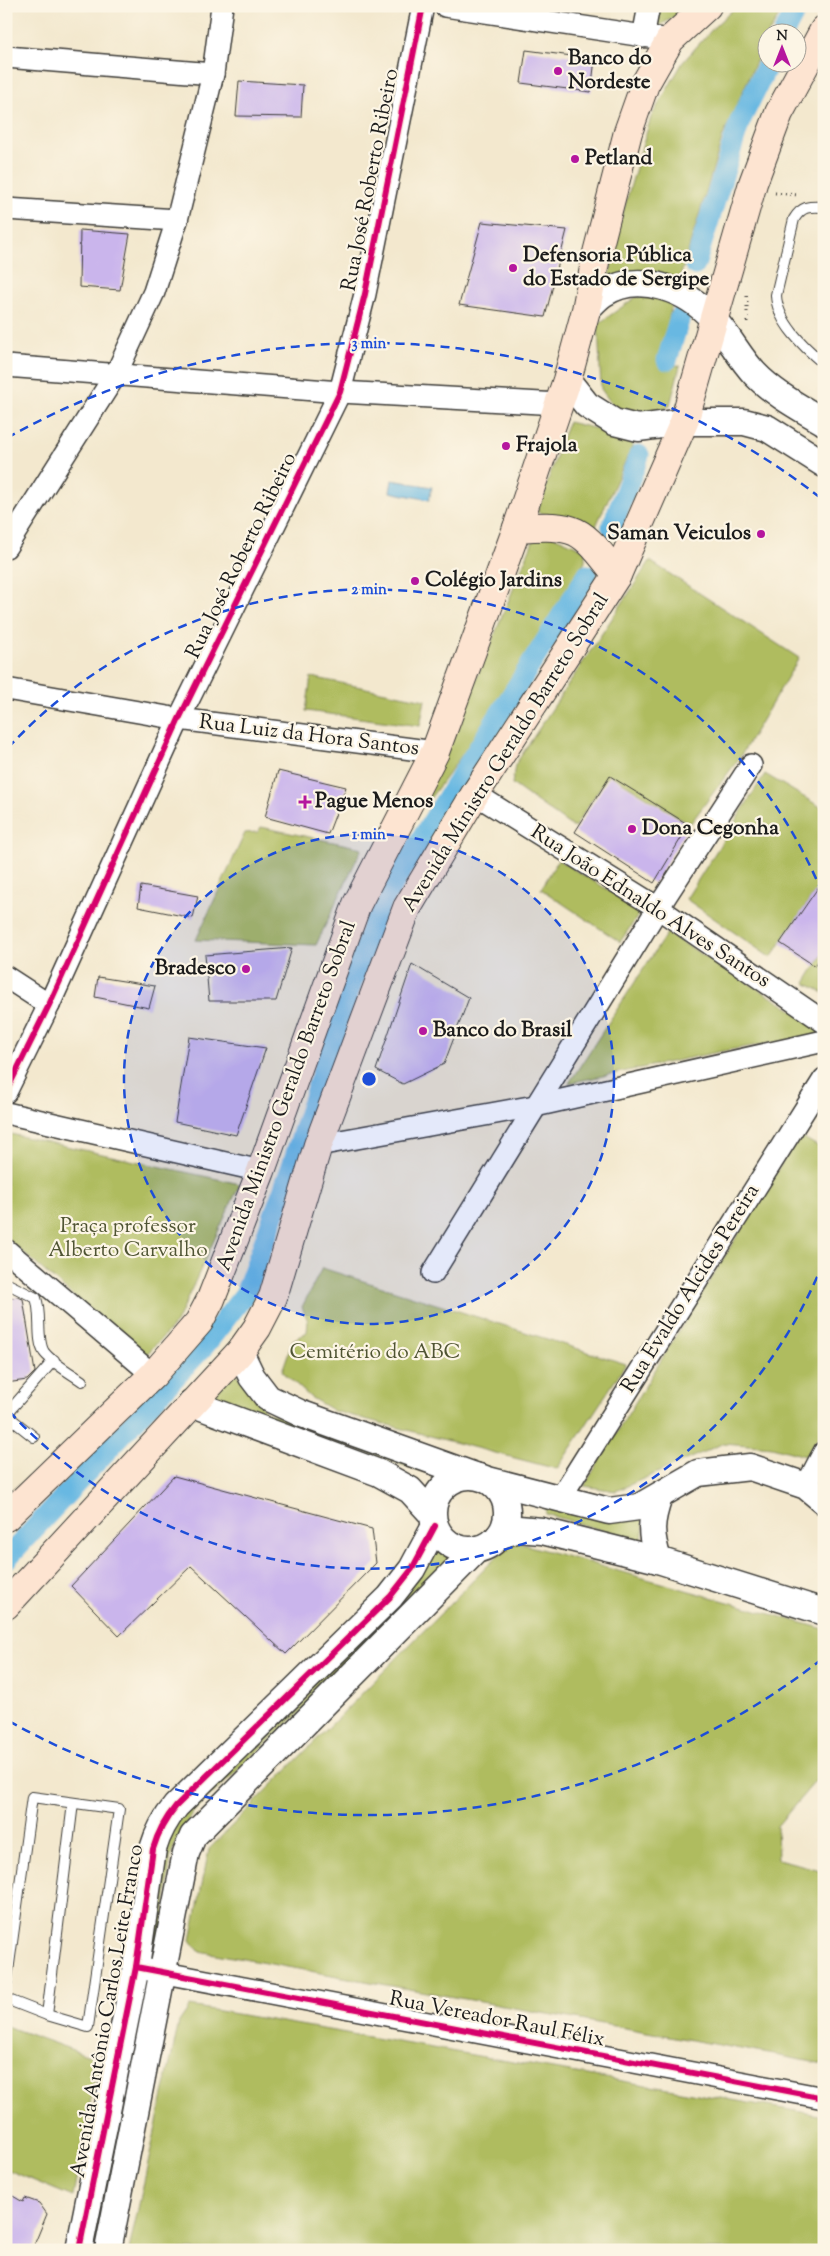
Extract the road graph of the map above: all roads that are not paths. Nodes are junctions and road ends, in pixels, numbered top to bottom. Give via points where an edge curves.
1 (222, 6) edge
2 (422, 6) edge
3 (445, 6) edge
4 (649, 6) edge
5 (707, 6) edge
6 (824, 30) edge
7 (643, 38) junction
8 (670, 40) junction
9 (6, 57) edge
10 (213, 74) junction
11 (824, 207) edge
12 (6, 209) edge
13 (177, 220) junction
14 (586, 310) junction
15 (714, 319) junction
16 (824, 364) edge
17 (6, 366) edge
18 (116, 374) junction
19 (340, 392) junction
20 (563, 392) junction
21 (684, 422) junction
22 (824, 422) edge
23 (824, 464) edge
24 (14, 520) edge
25 (517, 528) junction
26 (6, 546) edge
27 (617, 575) junction
28 (6, 689) edge
29 (179, 719) junction
30 (435, 752) junction
31 (750, 765) dead end
32 (475, 794) junction
33 (658, 908) junction
34 (6, 977) edge
35 (49, 1005) junction
36 (824, 1022) edge
37 (824, 1041) edge
38 (824, 1079) edge
39 (6, 1092) edge
40 (535, 1106) junction
41 (6, 1113) edge
42 (318, 1145) junction
43 (261, 1170) junction
44 (6, 1250) edge
45 (433, 1273) dead end
46 (6, 1283) edge
47 (240, 1352) junction
48 (54, 1360) junction
49 (153, 1375) junction
50 (82, 1381) dead end
51 (191, 1403) junction
52 (34, 1437) dead end
53 (824, 1452) edge
54 (482, 1478) junction
55 (815, 1493) edge
56 (659, 1497) junction
57 (559, 1500) junction
58 (10, 1505) edge
59 (433, 1520) junction
60 (499, 1536) junction
61 (477, 1549) junction
62 (658, 1560) junction
63 (6, 1605) edge
64 (824, 1612) edge
65 (74, 1803) junction
66 (136, 1967) junction
67 (163, 1973) junction
68 (6, 1986) edge
69 (6, 1999) edge
70 (47, 2015) junction
71 (824, 2098) edge
72 (79, 2250) edge
73 (108, 2250) edge

1 - 10 street
2 - 19 street, Rua José Roberto Ribeiro via 365,294
3 - 7 street
4 - 7 street
5 - 8 main road, Avenida Ministro Geraldo Barreto Sobral
6 - 15 main road, Avenida Ministro Geraldo Barreto Sobral via 779,113 753,183
7 - 8 street
8 - 14 main road, Avenida Ministro Geraldo Barreto Sobral via 645,84 628,132
9 - 10 street
10 - 13 street
11 - 16 lane via 800,209 794,219 776,295 777,308 784,322
12 - 13 street
13 - 18 street via 154,292
14 - 15 street via 603,293 648,283 682,294
14 - 20 main road, Avenida Ministro Geraldo Barreto Sobral
15 - 21 main road, Avenida Ministro Geraldo Barreto Sobral
15 - 22 street via 755,374 772,389
17 - 18 street
18 - 19 street
18 - 24 street
19 - 20 street
19 - 29 street, Rua José Roberto Ribeiro
20 - 21 street via 614,422 638,428
20 - 25 main road, Avenida Ministro Geraldo Barreto Sobral
21 - 23 street via 744,422 767,428
21 - 27 main road, Avenida Ministro Geraldo Barreto Sobral
24 - 26 street
25 - 27 main road via 549,525 568,528 591,543
25 - 30 main road, Avenida Ministro Geraldo Barreto Sobral
27 - 32 main road, Avenida Ministro Geraldo Barreto Sobral
28 - 29 street, Rua Luiz da Hora Santos
29 - 30 street, Rua Luiz da Hora Santos
29 - 35 street, Rua José Roberto Ribeiro
30 - 43 main road, Avenida Ministro Geraldo Barreto Sobral via 357,904
31 - 33 street
32 - 33 street, Rua João Ednaldo Alves Santos
32 - 42 main road, Avenida Ministro Geraldo Barreto Sobral via 407,908
33 - 36 street, Rua João Ednaldo Alves Santos
33 - 40 street
34 - 35 street
35 - 39 street, Rua José Roberto Ribeiro
37 - 40 street
38 - 57 street, Rua Evaldo Alcides Pereira
40 - 42 street
40 - 45 street
41 - 43 street
42 - 47 main road, Avenida Ministro Geraldo Barreto Sobral via 273,1297
43 - 49 main road, Avenida Ministro Geraldo Barreto Sobral via 199,1322
44 - 49 street
46 - 48 lane via 36,1298 43,1350
47 - 51 main road, Avenida Ministro Geraldo Barreto Sobral
47 - 54 street via 252,1377 268,1398 302,1414
48 - 50 lane
48 - 52 lane via 10,1410 10,1418
49 - 58 main road, Avenida Ministro Geraldo Barreto Sobral
51 - 59 street via 379,1473 410,1490
51 - 63 main road, Avenida Ministro Geraldo Barreto Sobral
53 - 55 street
54 - 57 street
54 - 59 street, Avenida Antônio Carlos Leite Franco via 462,1476 450,1481 434,1501
54 - 60 street via 498,1488 505,1499 505,1525
55 - 56 street via 750,1467 698,1473
56 - 57 street via 639,1506 609,1511
56 - 62 street via 651,1519 651,1538
59 - 61 street via 441,1537 452,1546 464,1550
59 - 66 street, Avenida Antônio Carlos Leite Franco via 406,1579 390,1597 165,1819 152,1849
60 - 61 street, Avenida Antônio Carlos Leite Franco via 489,1545
60 - 62 street, Avenida Antônio Carlos Leite Franco via 518,1529 542,1531
61 - 67 street, Avenida Antônio Carlos Leite Franco via 193,1836 186,1853
62 - 64 street, Avenida Antônio Carlos Leite Franco
65 - 68 lane via 32,1797
65 - 70 lane
65 - 70 lane via 119,1809 88,2027
66 - 67 street, Rua Vereador Raul Félix
66 - 72 street, Avenida Antônio Carlos Leite Franco
67 - 71 street, Rua Vereador Raul Félix
67 - 73 street, Avenida Antônio Carlos Leite Franco
69 - 70 lane

